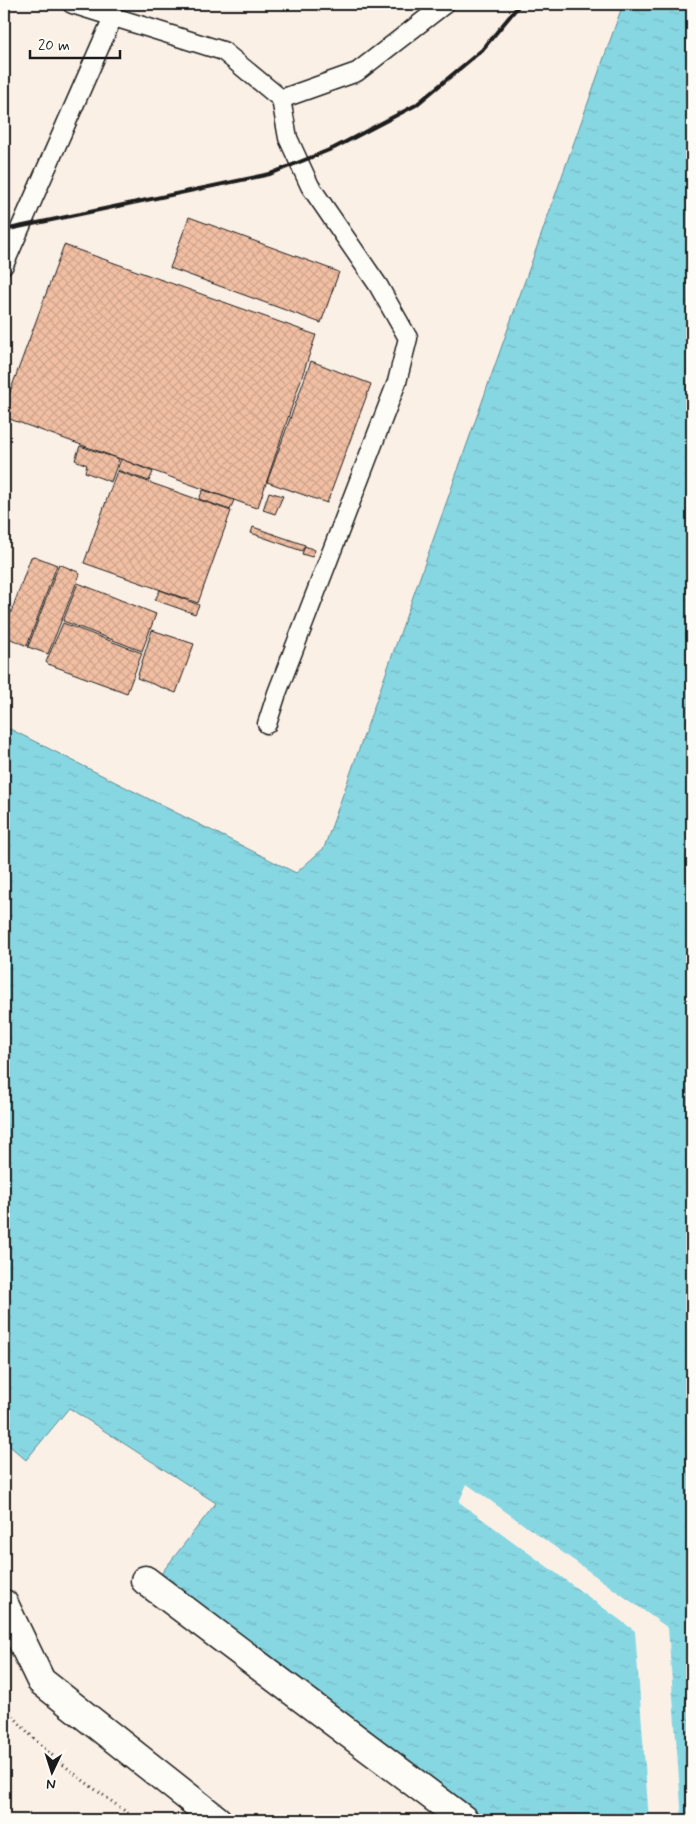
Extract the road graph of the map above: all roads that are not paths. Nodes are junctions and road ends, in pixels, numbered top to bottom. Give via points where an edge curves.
1 (72, 4) edge
2 (445, 4) edge
3 (113, 17) junction
4 (281, 100) junction
5 (4, 265) edge
6 (267, 724) dead end
7 (145, 1580) dead end
8 (4, 1604) edge
9 (217, 1820) edge
10 (464, 1820) edge

1 - 3 lane
2 - 4 lane via 357,72
3 - 4 lane via 223,52
3 - 5 lane
4 - 6 lane via 288,138 310,186 378,285 408,338 397,382
7 - 10 street
8 - 9 street via 41,1681

